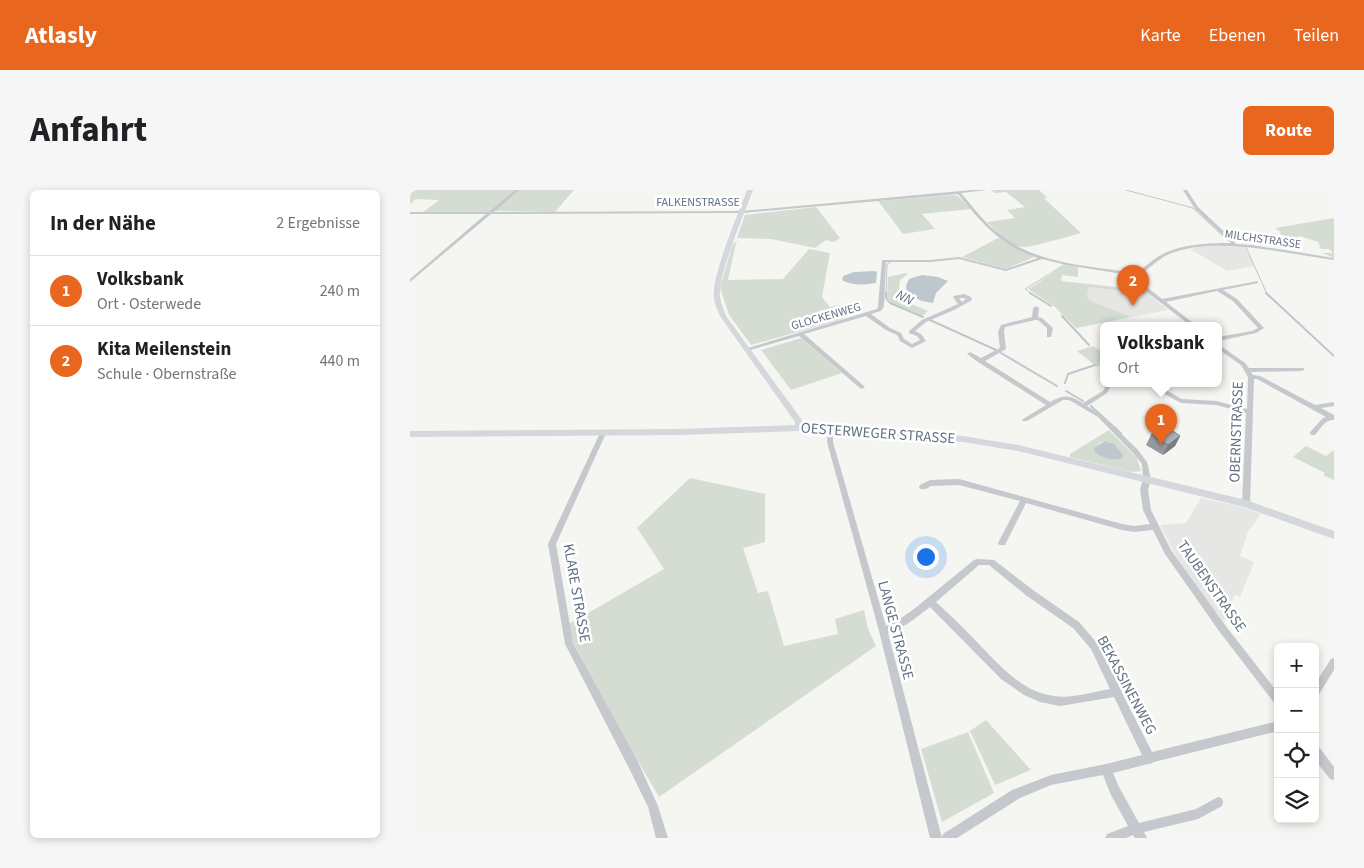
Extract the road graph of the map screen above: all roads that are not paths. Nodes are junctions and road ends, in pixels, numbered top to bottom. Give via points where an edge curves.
1 (517, 190) edge
2 (750, 190) edge
3 (985, 190) edge
4 (1185, 190) edge
5 (959, 193) junction
6 (742, 212) junction
7 (410, 213) edge
8 (491, 213) junction
9 (1233, 243) junction
10 (1041, 258) junction
11 (1334, 259) edge
12 (1137, 275) junction
13 (410, 281) edge
14 (1256, 282) dead end
15 (1219, 290) junction
16 (1162, 301) junction
17 (960, 303) dead end
18 (1036, 308) dead end
19 (867, 314) junction
20 (1035, 318) junction
21 (1189, 322) edge
22 (911, 332) junction
23 (800, 334) junction
24 (899, 334) junction
25 (1049, 336) dead end
26 (1222, 338) edge
27 (748, 349) junction
28 (1222, 350) edge
29 (970, 354) dead end
30 (980, 361) junction
31 (1302, 369) dead end
32 (1250, 374) junction
33 (862, 387) dead end
34 (1108, 387) edge
35 (1162, 387) edge
36 (1334, 404) edge
37 (1050, 405) junction
38 (1084, 405) junction
39 (1315, 407) junction
40 (1250, 412) junction
41 (1333, 417) edge
42 (1025, 420) dead end
43 (799, 428) junction
44 (830, 429) junction
45 (603, 433) junction
46 (1313, 433) dead end
47 (410, 434) edge
48 (1147, 479) junction
49 (923, 487) dead end
50 (1024, 500) junction
51 (1246, 504) junction
52 (1155, 528) junction
53 (1334, 534) edge
54 (1002, 543) dead end
55 (930, 601) junction
56 (883, 631) junction
57 (1334, 662) edge
58 (1318, 688) edge
59 (1118, 692) junction
60 (1274, 696) edge
61 (1274, 727) edge
62 (1319, 756) edge
63 (1150, 758) junction
64 (1106, 769) junction
65 (1334, 775) edge
66 (1218, 802) dead end
67 (1138, 834) edge
68 (662, 838) edge
69 (936, 838) edge
70 (947, 838) edge
71 (1111, 838) edge

1 - 8 street
2 - 6 main road
3 - 5 street, FALKENSTRASSE
4 - 9 street via 1196,208
5 - 6 street, FALKENSTRASSE
5 - 10 street via 1002,239
6 - 8 street, FALKENSTRASSE
6 - 27 main road via 721,272 717,298 723,316
7 - 8 street, FALKENSTRASSE
8 - 13 street
9 - 11 street, MILCHSTRASSE
9 - 12 street, MILCHSTRASSE via 1213,243 1171,252
10 - 12 street
10 - 19 street, GLOCKENWEG via 1006,270 959,258 884,261 880,309
12 - 16 street via 1146,289
14 - 15 street
15 - 16 street
15 - 26 street via 1235,300 1260,328
16 - 21 street
17 - 22 street via 922,321
18 - 20 street
19 - 23 street, GLOCKENWEG
19 - 24 street
20 - 25 street via 1050,328
20 - 30 street via 1003,326 1003,349
22 - 24 street
22 - 24 street via 923,341 908,345
23 - 27 street, GLOCKENWEG
23 - 33 street
27 - 43 main road via 799,422
28 - 32 street, OBERNSTRASSE
29 - 30 street
30 - 37 street
31 - 32 street
32 - 39 street
32 - 40 street, OBERNSTRASSE
34 - 38 street
35 - 40 street via 1181,401 1216,403
36 - 39 street
37 - 38 street via 1066,397
37 - 42 street
38 - 48 street via 1100,416 1136,452 1145,464
39 - 41 street
40 - 51 street, OBERNSTRASSE
41 - 46 street via 1325,419
43 - 44 main road, OESTERWEGER STRASSE
43 - 45 main road, OESTERWEGER STRASSE
44 - 48 main road, OESTERWEGER STRASSE via 990,442
44 - 56 street, LANGE STRASSE via 830,442
45 - 47 main road, OESTERWEGER STRASSE
45 - 68 street, KLARE STRASSE via 552,544 569,644 634,766 653,806
48 - 51 main road, OESTERWEGER STRASSE
48 - 52 street, TAUBENSTRASSE via 1144,500
49 - 50 street via 930,483 959,482
50 - 52 street via 1122,527
50 - 54 street
51 - 53 main road, OESTERWEGER STRASSE
52 - 60 street, TAUBENSTRASSE via 1168,552
55 - 56 street, BEKASSINENWEG via 892,630
55 - 59 street via 996,670 1031,694 1055,701
55 - 59 street, BEKASSINENWEG via 976,562 991,562 1076,625 1094,646
56 - 69 street, LANGE STRASSE
57 - 58 street
59 - 63 street, BEKASSINENWEG
61 - 63 street
62 - 65 street
63 - 64 street
64 - 67 street
64 - 70 street via 1050,780 1016,794
66 - 67 street via 1198,814
67 - 71 street

